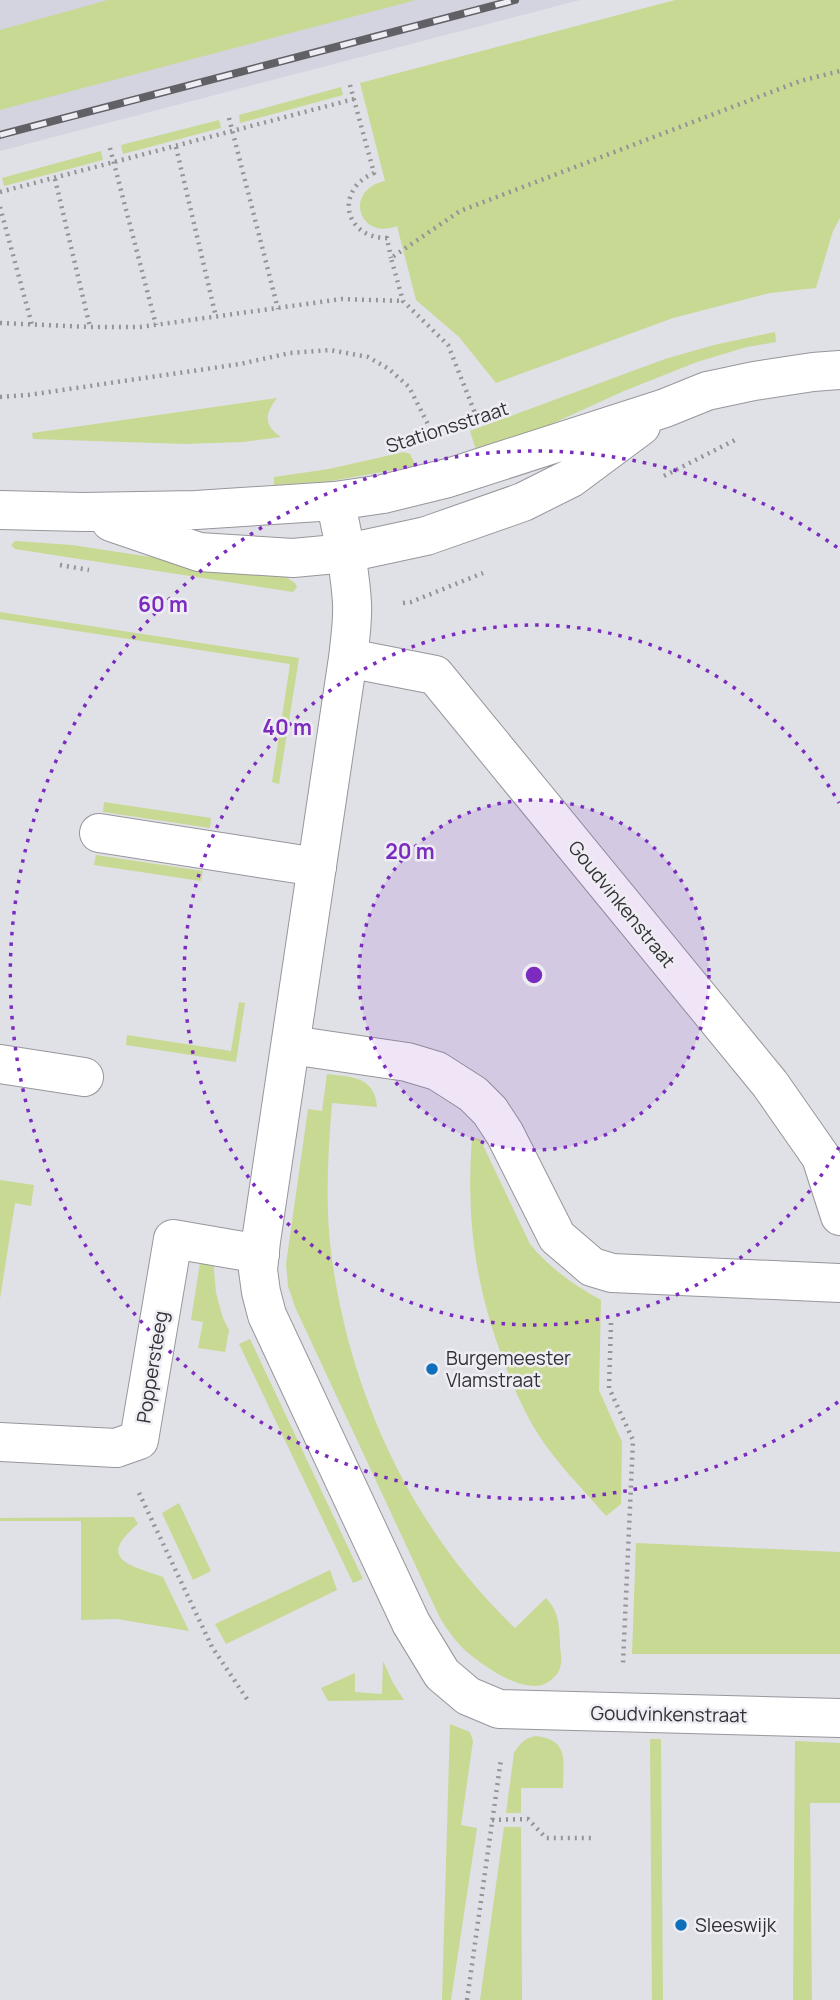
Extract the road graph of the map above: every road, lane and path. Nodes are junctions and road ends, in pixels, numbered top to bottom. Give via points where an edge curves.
1 (840, 71) edge
2 (351, 85) dead end
3 (355, 99) junction
4 (229, 118) dead end
5 (233, 133) junction
6 (176, 147) junction
7 (110, 148) dead end
8 (114, 162) junction
9 (55, 179) junction
10 (0, 192) edge
11 (0, 207) edge
12 (391, 258) junction
13 (403, 301) junction
14 (278, 309) junction
15 (216, 317) junction
16 (0, 323) edge
17 (156, 325) junction
18 (32, 326) junction
19 (90, 327) junction
20 (840, 370) edge
21 (0, 397) edge
22 (666, 408) junction
23 (469, 422) dead end
24 (442, 432) dead end
25 (746, 434) dead end
26 (434, 436) junction
27 (422, 439) dead end
28 (663, 477) dead end
29 (335, 501) junction
30 (0, 510) edge
31 (83, 512) junction
32 (460, 525) junction
33 (347, 553) junction
34 (485, 572) dead end
35 (474, 577) junction
36 (352, 605) junction
37 (348, 658) junction
38 (99, 833) dead end
39 (317, 867) junction
40 (291, 1045) junction
41 (0, 1064) edge
42 (84, 1077) dead end
43 (840, 1216) edge
44 (260, 1254) junction
45 (612, 1273) junction
46 (840, 1283) edge
47 (0, 1442) edge
48 (116, 1448) junction
49 (249, 1702) dead end
50 (499, 1709) junction
51 (621, 1713) junction
52 (840, 1718) edge
53 (492, 1820) junction
54 (591, 1839) dead end
55 (467, 2000) edge

1 - 12 path via 800,81 460,211
2 - 3 path
3 - 5 path
3 - 12 path via 374,173 356,183 349,204 351,215 363,233 387,238
4 - 5 path
5 - 6 path
5 - 14 path
6 - 8 path
6 - 15 path
7 - 8 path
8 - 9 path
8 - 17 path
9 - 10 path
9 - 19 path
11 - 18 path
12 - 13 path
13 - 14 path via 342,299
13 - 23 path, Stationsstraat via 448,345 478,419
14 - 15 path
15 - 17 path
16 - 18 path
17 - 19 path
18 - 19 path
20 - 22 street via 754,380 707,391
21 - 26 path via 330,350 368,356 388,369 409,387
22 - 29 street via 448,478
22 - 32 street via 571,478
24 - 26 path, Stationsstraat
25 - 28 path
26 - 27 path, Stationsstraat
29 - 31 street
29 - 33 street
30 - 31 street
31 - 33 street via 199,552 293,558
32 - 33 street
32 - 35 path
33 - 36 street
34 - 35 path
35 - 36 path via 411,602
36 - 37 street
37 - 39 street
37 - 43 street, Goudvinkenstraat via 435,675 770,1084 821,1157
38 - 39 street
39 - 40 street
40 - 44 street
40 - 45 street via 407,1062 437,1071 473,1094 505,1134 557,1237 592,1267
41 - 42 street
44 - 48 street, Poppersteeg via 173,1239 139,1440
44 - 50 street via 258,1270 267,1315 411,1623 442,1674 468,1696
45 - 46 street
45 - 51 path via 609,1388 633,1440
47 - 48 street
48 - 49 path via 212,1647
50 - 51 street, Goudvinkenstraat
50 - 53 path via 503,1743
51 - 52 street, Goudvinkenstraat
53 - 54 path via 528,1819 546,1838
53 - 55 path

